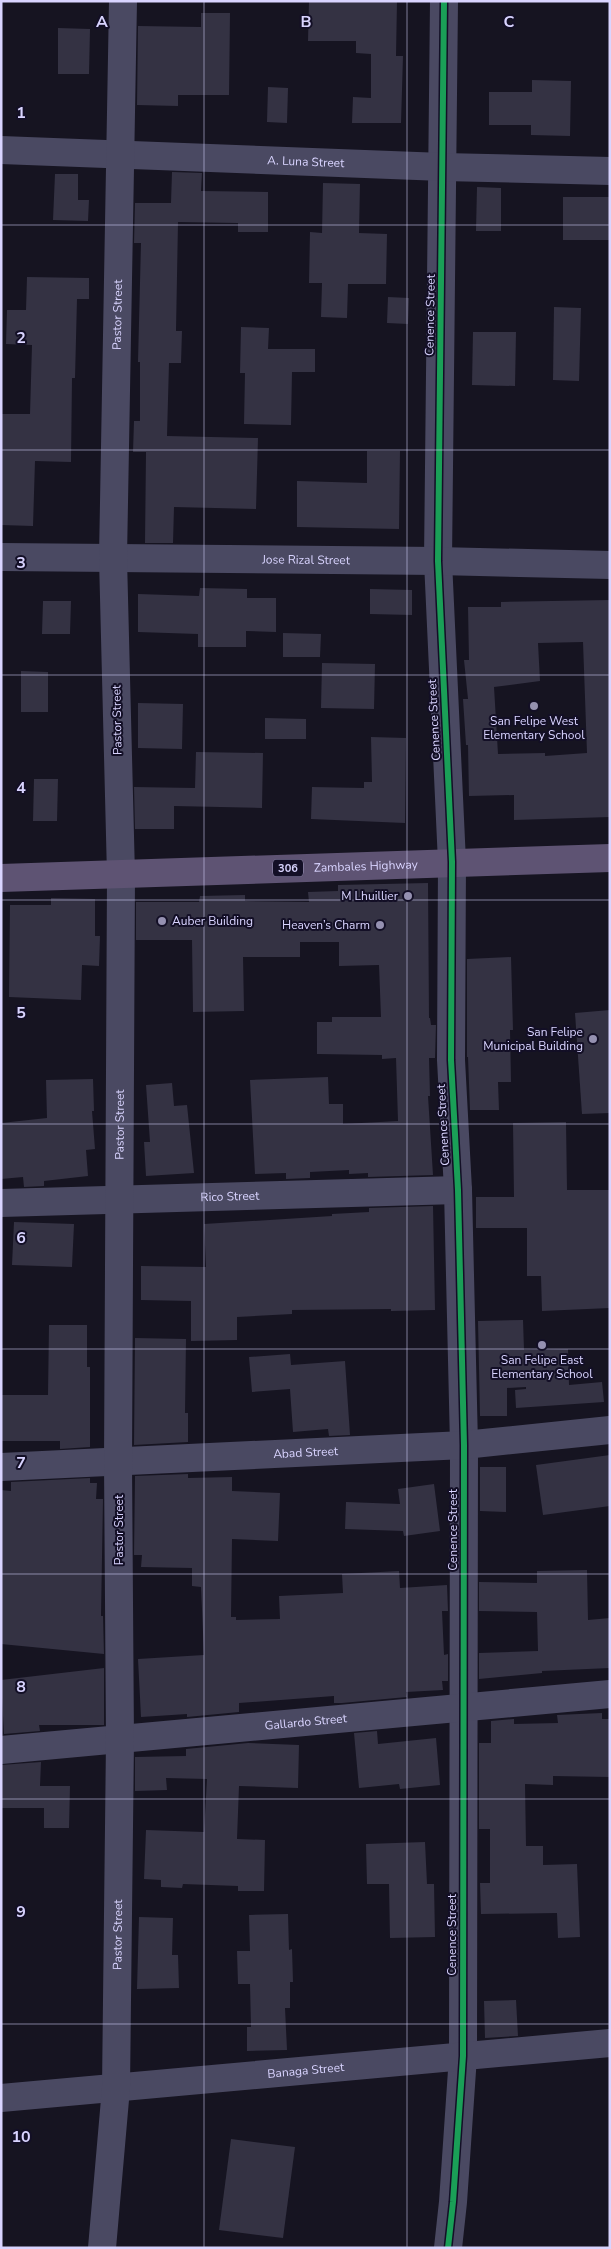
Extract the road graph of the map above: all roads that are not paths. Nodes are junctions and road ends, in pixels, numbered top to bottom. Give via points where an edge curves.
1 (123, 1) edge
2 (444, 1) edge
3 (1, 150) edge
4 (120, 155) junction
5 (443, 167) junction
6 (610, 170) edge
7 (1, 557) edge
8 (113, 558) junction
9 (438, 561) junction
10 (610, 565) edge
11 (610, 858) edge
12 (452, 862) junction
13 (121, 875) junction
14 (1, 878) edge
15 (458, 1190) junction
16 (119, 1201) junction
17 (1, 1203) edge
18 (610, 1430) edge
19 (464, 1445) junction
20 (118, 1463) junction
21 (1, 1467) edge
22 (610, 1694) edge
23 (464, 1707) junction
24 (120, 1740) junction
25 (1, 1750) edge
26 (610, 2043) edge
27 (463, 2056) junction
28 (116, 2088) junction
29 (1, 2098) edge
30 (102, 2248) edge
31 (448, 2248) edge

1 - 4 street, Pastor Street
2 - 5 street, Cenence Street
3 - 4 street, A. Luna Street
4 - 5 street, A. Luna Street
4 - 8 street, Pastor Street
5 - 6 street, A. Luna Street
5 - 9 street, Cenence Street
7 - 8 street, Jose Rizal Street
8 - 9 street, Jose Rizal Street
8 - 13 street, Pastor Street
9 - 10 street, Jose Rizal Street
9 - 12 street, Cenence Street
11 - 12 main road, Zambales Highway / 306
12 - 13 main road, Zambales Highway / 306
12 - 15 street, Cenence Street via 451,1060
13 - 14 main road, Zambales Highway / 306
13 - 16 street, Pastor Street
15 - 16 street, Rico Street
15 - 19 street, Cenence Street
16 - 17 street, Rico Street
16 - 20 street, Pastor Street
18 - 19 street, Abad Street
19 - 20 street, Abad Street
19 - 23 street, Cenence Street
20 - 21 street, Abad Street
20 - 24 street, Pastor Street
22 - 23 street, Gallardo Street
23 - 24 street, Gallardo Street
23 - 27 street, Cenence Street
24 - 25 street, Gallardo Street
24 - 28 street, Pastor Street
26 - 27 street, Banaga Street
27 - 28 street, Banaga Street
27 - 31 street, Cenence Street
28 - 29 street, Banaga Street
28 - 30 street, Pastor Street

